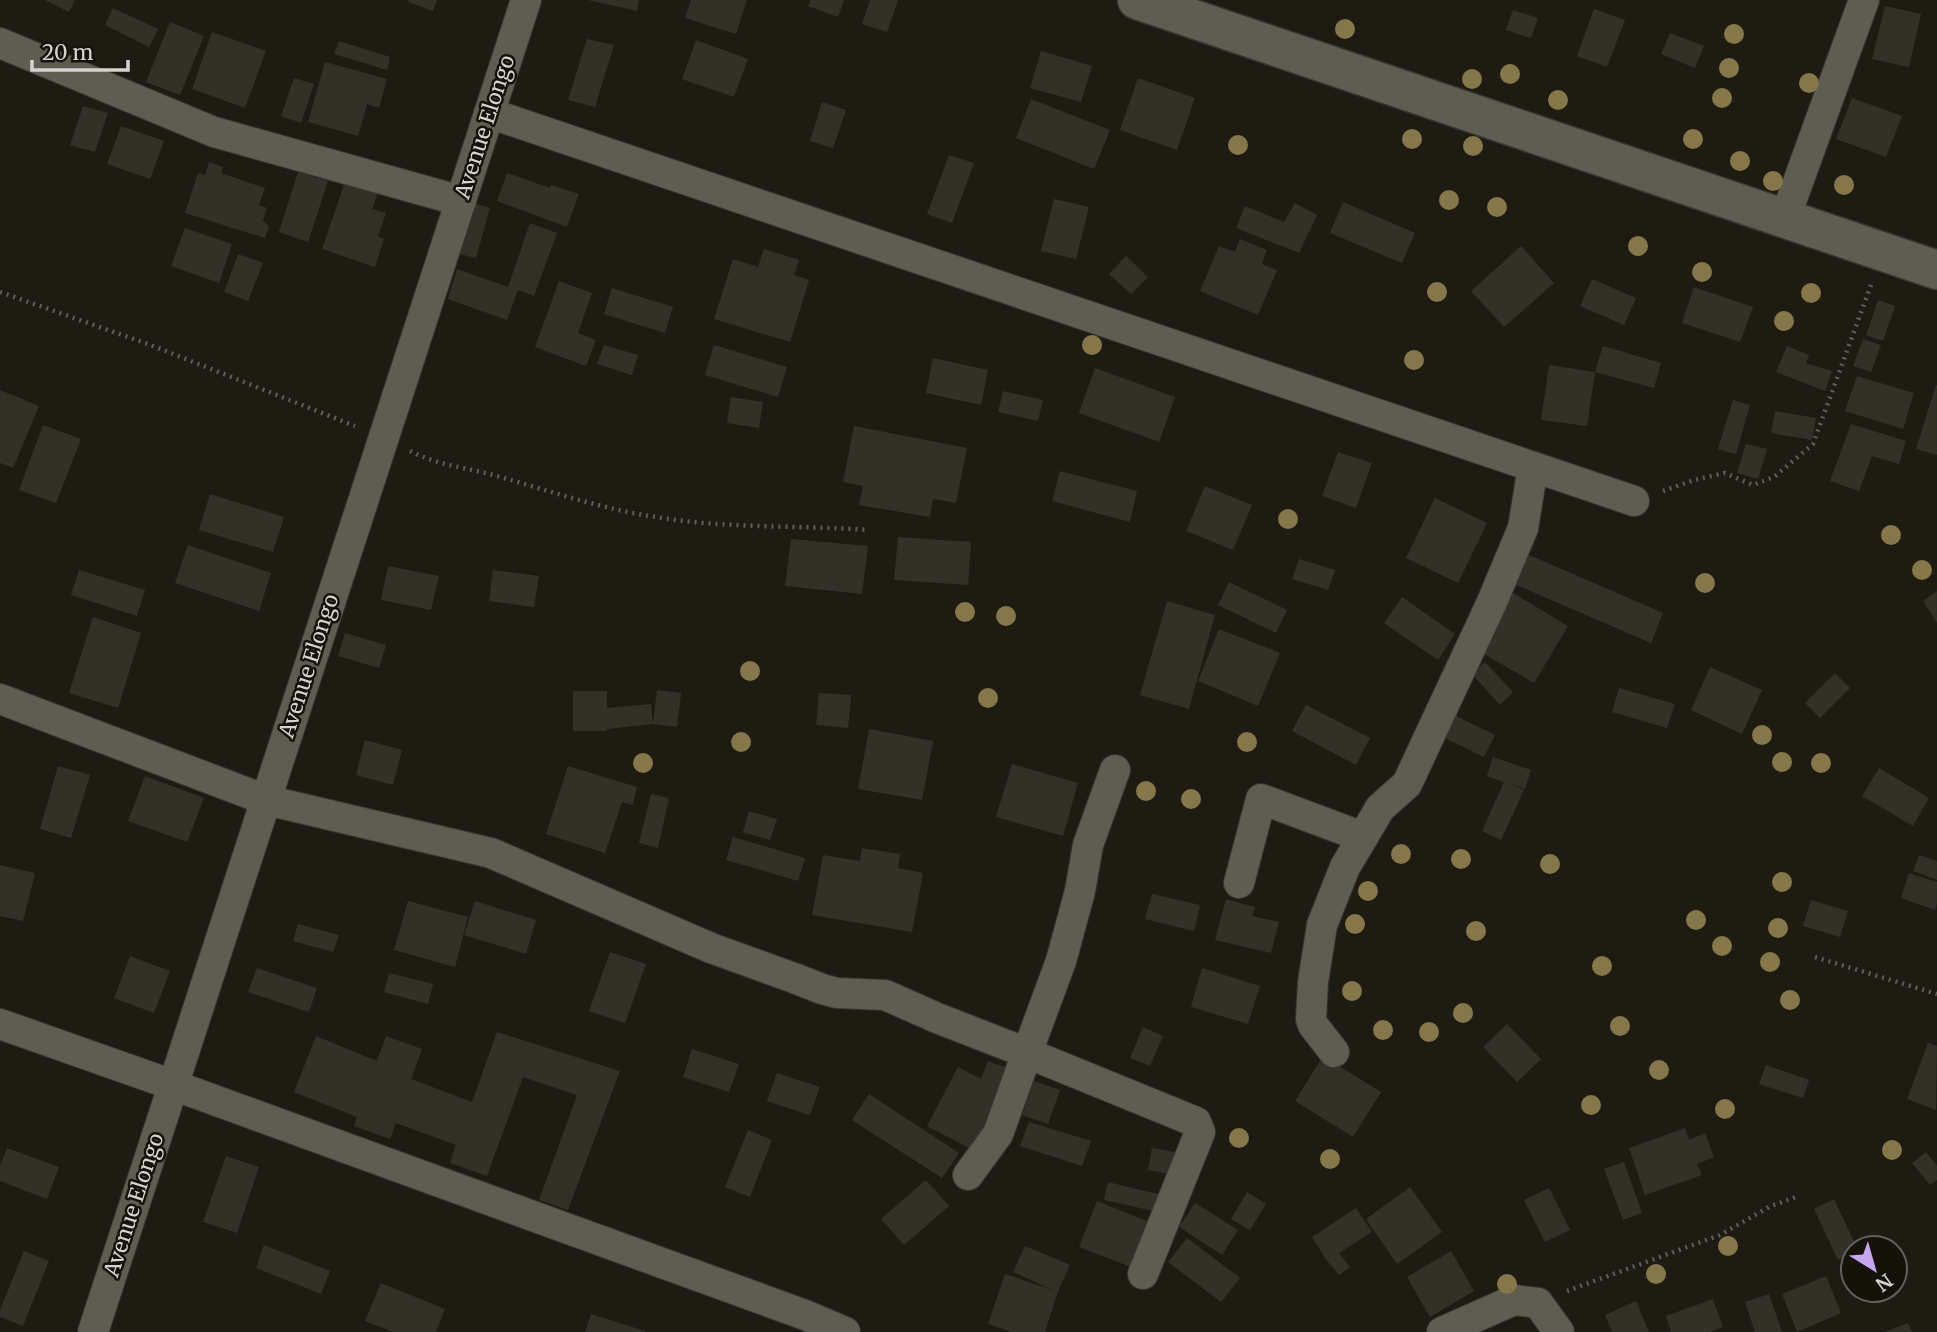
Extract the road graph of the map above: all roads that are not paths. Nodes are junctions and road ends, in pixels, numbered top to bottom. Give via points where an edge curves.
1 (526, 0) edge
2 (1137, 0) edge
3 (1864, 0) edge
4 (0, 43) edge
5 (489, 113) junction
6 (461, 201) junction
7 (1785, 218) junction
8 (1937, 270) edge
9 (1533, 467) junction
10 (1634, 501) road end
11 (0, 699) edge
12 (1115, 770) dead end
13 (266, 800) junction
14 (1363, 837) junction
15 (1239, 883) dead end
16 (0, 1024) edge
17 (1334, 1052) dead end
18 (1027, 1053) junction
19 (173, 1085) junction
20 (968, 1175) dead end
21 (1143, 1274) dead end
22 (93, 1332) edge
23 (845, 1332) edge
24 (1442, 1332) edge
25 (1559, 1332) edge

1 - 5 street, Avenue Elongo
2 - 7 street
3 - 7 street
4 - 6 street via 214,132
5 - 6 street, Avenue Elongo
5 - 9 street
6 - 13 street, Avenue Elongo
7 - 8 street
9 - 10 street
9 - 14 street via 1523,528 1487,614 1407,784 1380,808
11 - 13 street
12 - 18 street via 1088,845 1061,961
13 - 18 street via 491,853 711,948 822,989 885,995
13 - 19 street, Avenue Elongo
14 - 15 street via 1261,799
14 - 17 street via 1345,867 1322,925 1313,982 1311,1019
16 - 19 street
18 - 20 street via 998,1134
18 - 21 street via 1199,1127
19 - 22 street, Avenue Elongo
19 - 23 street
24 - 25 street via 1514,1300 1538,1303

